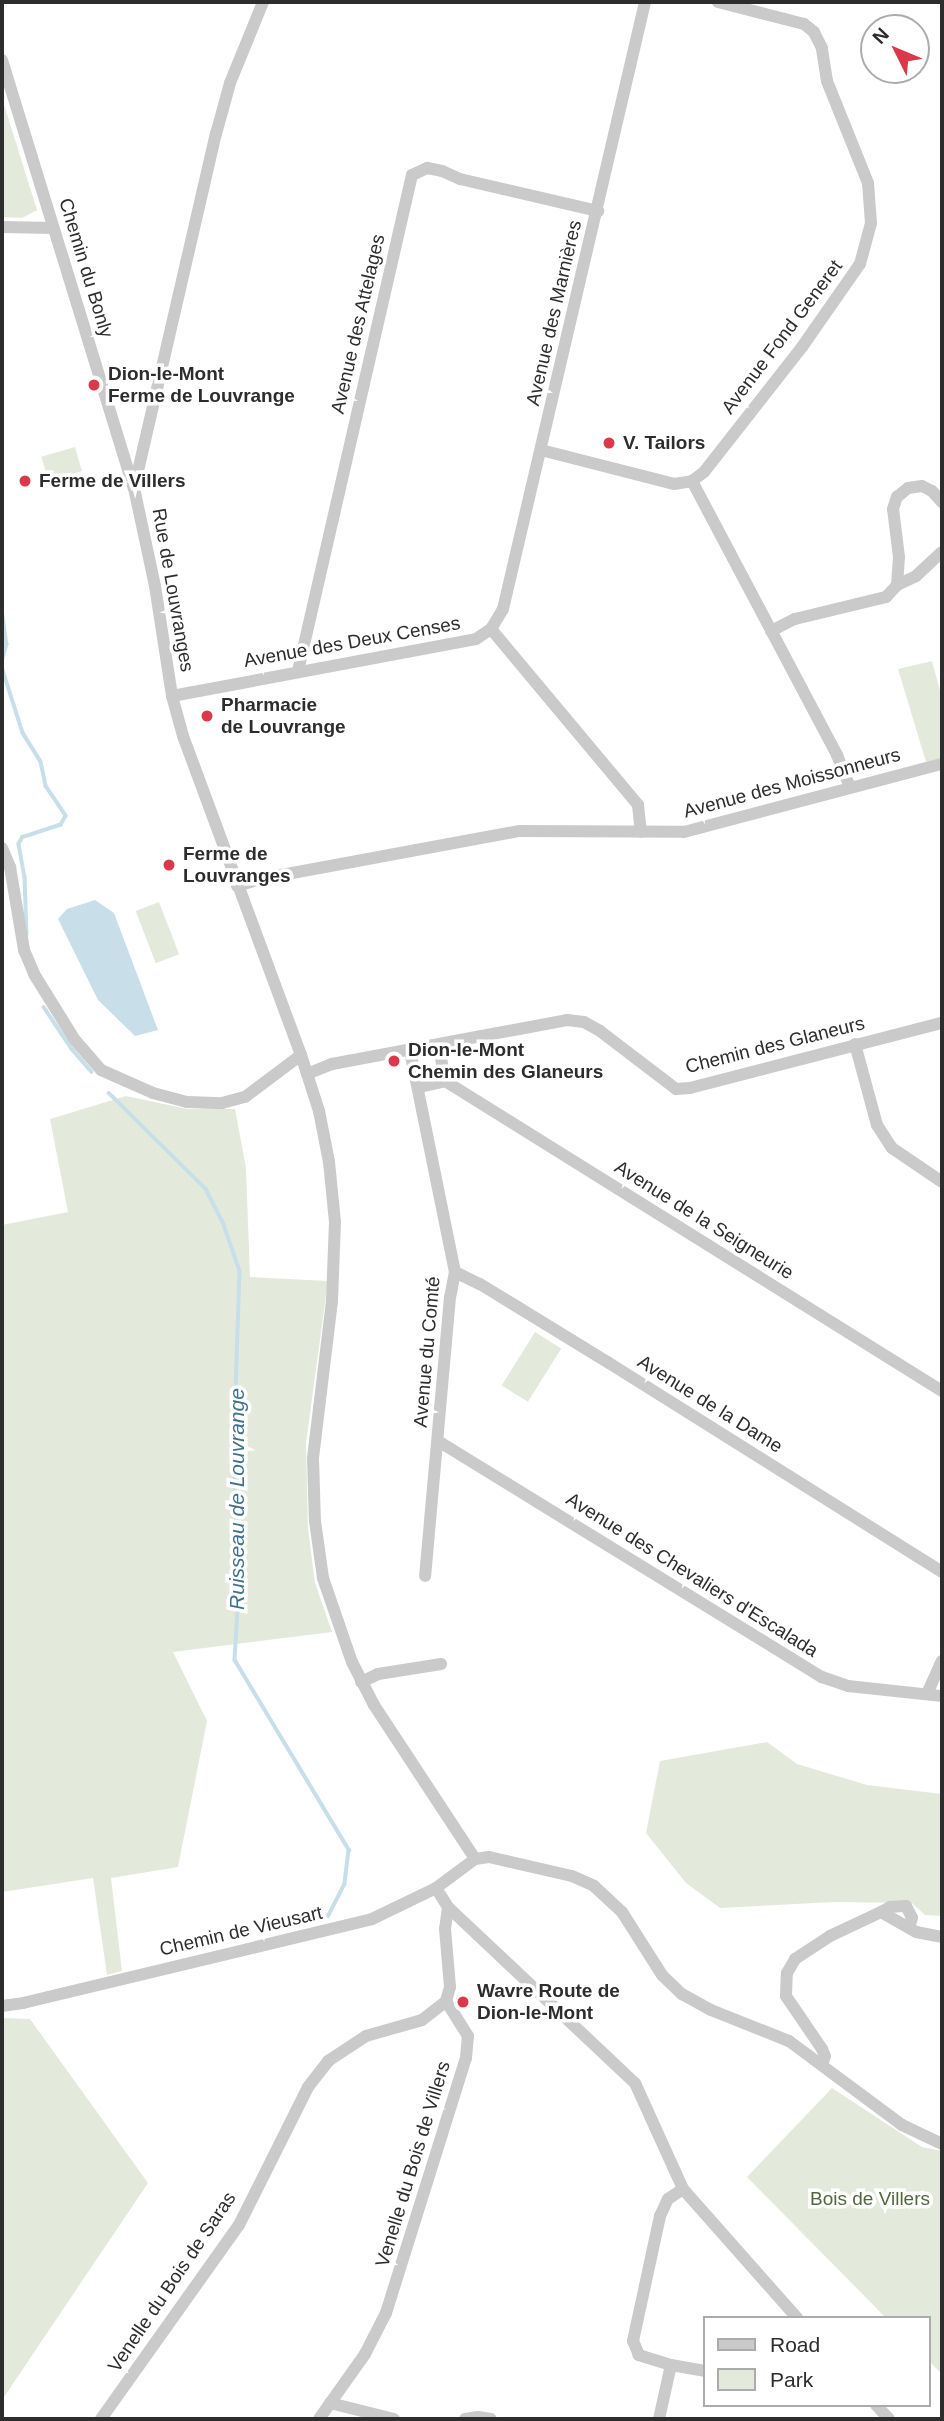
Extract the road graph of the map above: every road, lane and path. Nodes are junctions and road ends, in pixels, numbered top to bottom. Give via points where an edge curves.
1 (264, 2) edge
2 (645, 2) edge
3 (718, 2) edge
4 (2, 60) edge
5 (598, 211) junction
6 (2, 227) edge
7 (53, 228) junction
8 (541, 450) junction
9 (692, 481) junction
10 (134, 488) junction
11 (942, 502) edge
12 (942, 552) edge
13 (897, 585) junction
14 (491, 629) junction
15 (771, 631) junction
16 (298, 671) junction
17 (172, 696) junction
18 (942, 764) edge
19 (850, 787) junction
20 (641, 832) junction
21 (2, 848) edge
22 (237, 886) junction
23 (942, 1023) edge
24 (855, 1044) junction
25 (439, 1045) junction
26 (410, 1051) junction
27 (301, 1055) junction
28 (307, 1074) junction
29 (445, 1081) junction
30 (420, 1087) junction
31 (942, 1182) edge
32 (454, 1272) junction
33 (942, 1391) edge
34 (438, 1441) junction
35 (942, 1572) edge
36 (425, 1576) dead end
37 (942, 1661) edge
38 (441, 1664) dead end
39 (361, 1682) junction
40 (927, 1694) junction
41 (942, 1696) edge
42 (475, 1859) junction
43 (436, 1888) junction
44 (448, 1907) junction
45 (942, 1937) edge
46 (446, 2001) junction
47 (2, 2006) edge
48 (822, 2066) junction
49 (942, 2144) edge
50 (683, 2189) junction
51 (795, 2316) edge
52 (671, 2365) junction
53 (702, 2371) edge
54 (330, 2403) junction
55 (101, 2419) edge
56 (319, 2419) edge
57 (394, 2419) edge
58 (465, 2419) edge
59 (491, 2419) edge
60 (659, 2419) edge

1 - 10 street, Rue de Louvranges via 230,83 216,134
2 - 5 street, Avenue des Marnières
3 - 9 street, Avenue Fond Generet via 804,24 814,32 822,48 827,81 868,183 871,223 852,281 704,472
4 - 7 street, Chemin du Bonly
5 - 8 street, Avenue des Marnières
5 - 16 street, Avenue des Attelages via 427,168 412,174
6 - 7 street
7 - 10 street, Chemin du Bonly
8 - 9 street via 674,484
8 - 14 street, Avenue des Marnières via 503,609
9 - 15 street
10 - 17 street, Rue de Louvranges
11 - 13 street via 922,486 908,488 897,498 893,509 899,556
12 - 13 street via 916,576
13 - 15 street via 886,597 795,619
14 - 16 street, Avenue des Deux Censes via 476,639
14 - 20 street via 638,805
15 - 19 street
16 - 17 street, Avenue des Deux Censes
17 - 22 street, Rue de Louvranges
18 - 19 street, Avenue des Moissonneurs
19 - 20 street, Avenue des Moissonneurs via 684,832
20 - 22 street, Avenue des Moissonneurs via 520,831
21 - 27 street via 10,867 24,950 34,974 75,1040 101,1070 153,1093 187,1102 222,1103 245,1097
22 - 27 street, Rue de Louvranges
23 - 24 street, Chemin des Glaneurs
24 - 25 street, Chemin des Glaneurs via 676,1089 584,1022 548,1023
24 - 31 street via 877,1125 892,1149
25 - 26 street, Chemin des Glaneurs
25 - 29 street
26 - 28 street, Chemin des Glaneurs via 332,1064
26 - 30 street, Avenue du Comté
27 - 28 street, Rue de Louvranges
28 - 39 street, Rue de Louvranges via 329,1162 335,1222 332,1301 313,1459 315,1521 323,1578
29 - 30 street
29 - 33 street, Avenue de la Seigneurie
30 - 32 street, Avenue du Comté
32 - 34 street, Avenue du Comté
32 - 35 street, Avenue de la Dame via 609,1363
34 - 36 street, Avenue du Comté
34 - 40 street, Avenue des Chevaliers d'Escalada via 822,1677 848,1686
37 - 40 street
38 - 39 street via 378,1674
39 - 42 street, Rue de Louvranges
40 - 41 street, Avenue des Chevaliers d'Escalada
42 - 43 street, Chemin de Vieusart
42 - 48 street via 489,1857 594,1886 622,1912 657,1968 682,1994 789,2041
43 - 44 street
43 - 47 street, Chemin de Vieusart via 351,1925
44 - 46 street via 445,1928 450,1987
44 - 50 street via 625,2071 643,2096
45 - 48 street via 909,1928 912,1918 906,1906 890,1907 830,1936 790,1965 786,1996 822,2049
46 - 54 street, Venelle du Bois de Villers via 468,2036 466,2058 386,2313 365,2354
46 - 55 street, Venelle du Bois de Saras via 422,2020 366,2036 328,2061 307,2087 239,2225
48 - 49 street via 902,2125
50 - 51 street
50 - 52 street via 668,2199 660,2216 633,2341 639,2355
52 - 53 street
52 - 60 street
54 - 56 street, Venelle du Bois de Villers
54 - 57 street
58 - 59 street

